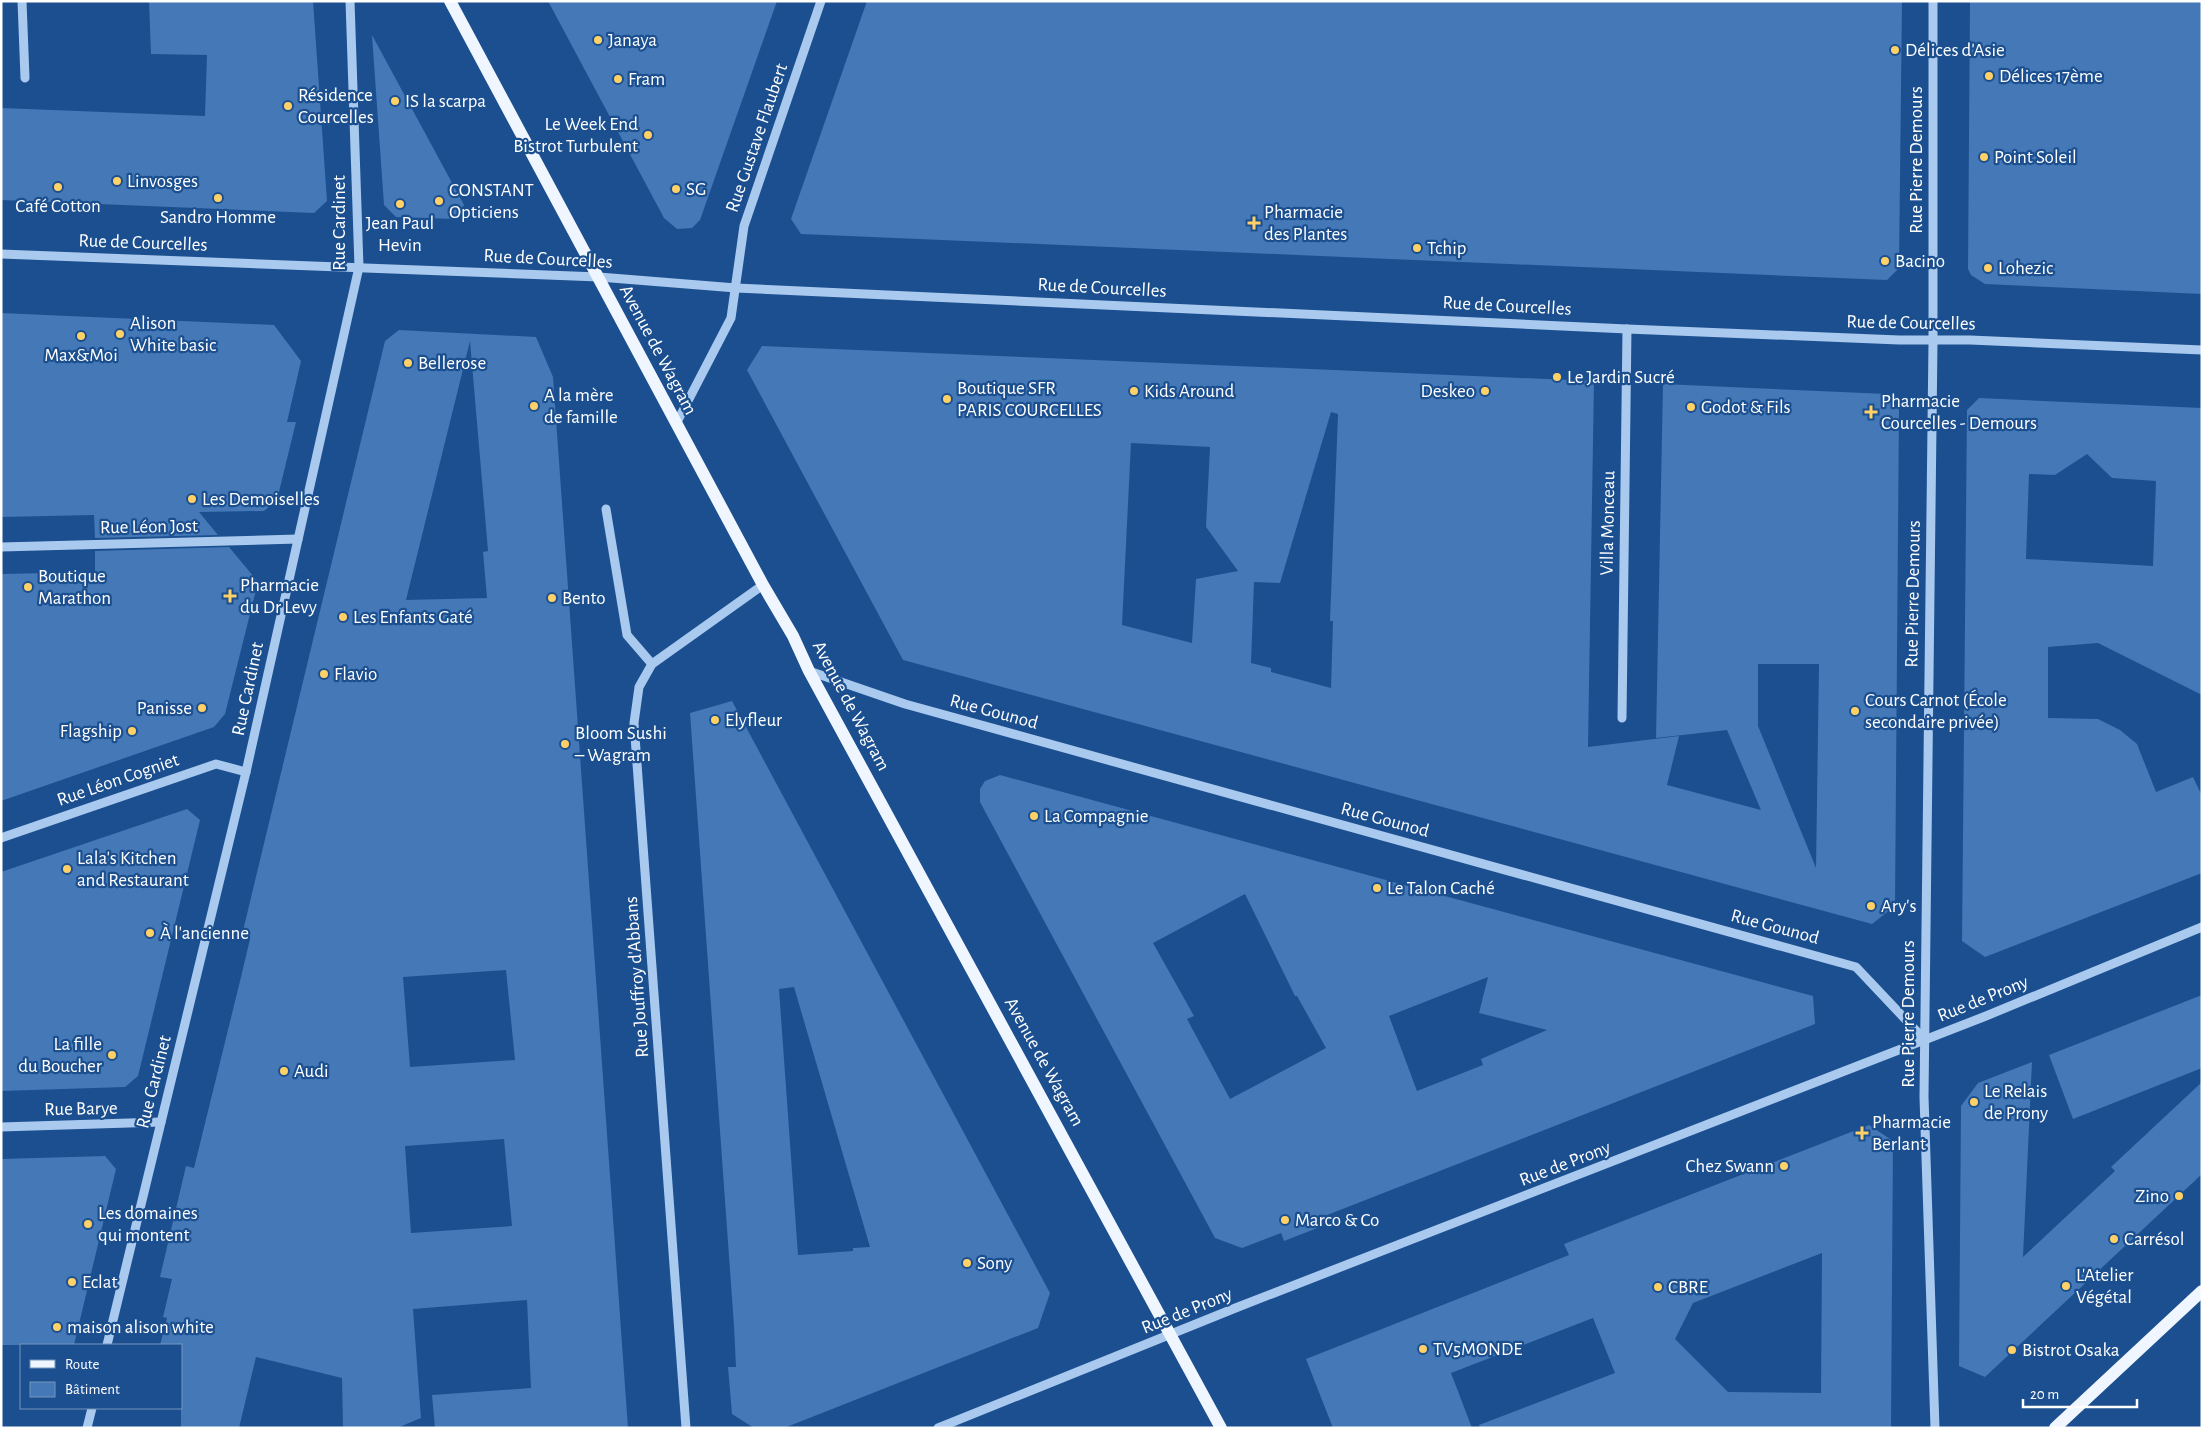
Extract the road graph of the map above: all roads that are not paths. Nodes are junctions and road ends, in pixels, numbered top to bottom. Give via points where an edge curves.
1 (22, 1) edge
2 (350, 1) edge
3 (450, 1) edge
4 (820, 1) edge
5 (1933, 1) edge
6 (25, 78) dead end
7 (1, 254) edge
8 (359, 267) junction
9 (599, 277) junction
10 (736, 288) junction
11 (1627, 329) junction
12 (1933, 341) junction
13 (2202, 350) edge
14 (676, 424) junction
15 (606, 510) dead end
16 (298, 539) junction
17 (1, 547) edge
18 (763, 585) junction
19 (652, 664) junction
20 (810, 671) junction
21 (1622, 718) dead end
22 (246, 772) junction
23 (1, 838) edge
24 (2202, 926) edge
25 (1925, 1040) junction
26 (161, 1122) junction
27 (1, 1127) edge
28 (2202, 1291) edge
29 (1172, 1335) junction
30 (107, 1344) edge
31 (92, 1409) edge
32 (87, 1428) edge
33 (686, 1428) edge
34 (938, 1428) edge
35 (1222, 1428) edge
36 (1935, 1428) edge
37 (2055, 1428) edge

1 - 6 street
2 - 8 street, Rue Cardinet
3 - 9 main road, Avenue de Wagram
4 - 10 street, Rue Gustave Flaubert via 744,226
5 - 12 street, Rue Pierre Demours
7 - 8 street, Rue de Courcelles
8 - 9 street, Rue de Courcelles
8 - 16 street, Rue Cardinet
9 - 10 street, Rue de Courcelles
9 - 14 main road, Avenue de Wagram
10 - 11 street, Rue de Courcelles
10 - 14 street, Rue Gustave Flaubert via 731,318
11 - 12 street, Rue de Courcelles
11 - 21 street, Villa Monceau
12 - 13 street, Rue de Courcelles
12 - 25 street, Rue Pierre Demours
14 - 18 main road, Avenue de Wagram
15 - 19 street via 627,635
16 - 17 street, Rue Léon Jost
16 - 22 street, Rue Cardinet
18 - 19 street, Rue Jouffroy d'Abbans
18 - 20 main road, Avenue de Wagram
19 - 33 street, Rue Jouffroy d'Abbans via 639,687 634,723
20 - 25 street, Rue Gounod via 905,704 1856,966
20 - 29 main road, Avenue de Wagram
22 - 23 street, Rue Léon Cogniet via 216,764
22 - 26 street, Rue Cardinet
24 - 25 street, Rue de Prony
25 - 29 street, Rue de Prony
25 - 36 street, Rue Pierre Demours
26 - 27 street, Rue Barye
26 - 30 street, Rue Cardinet
28 - 37 main road
29 - 34 street, Rue de Prony
29 - 35 main road, Avenue de Wagram
31 - 32 street

